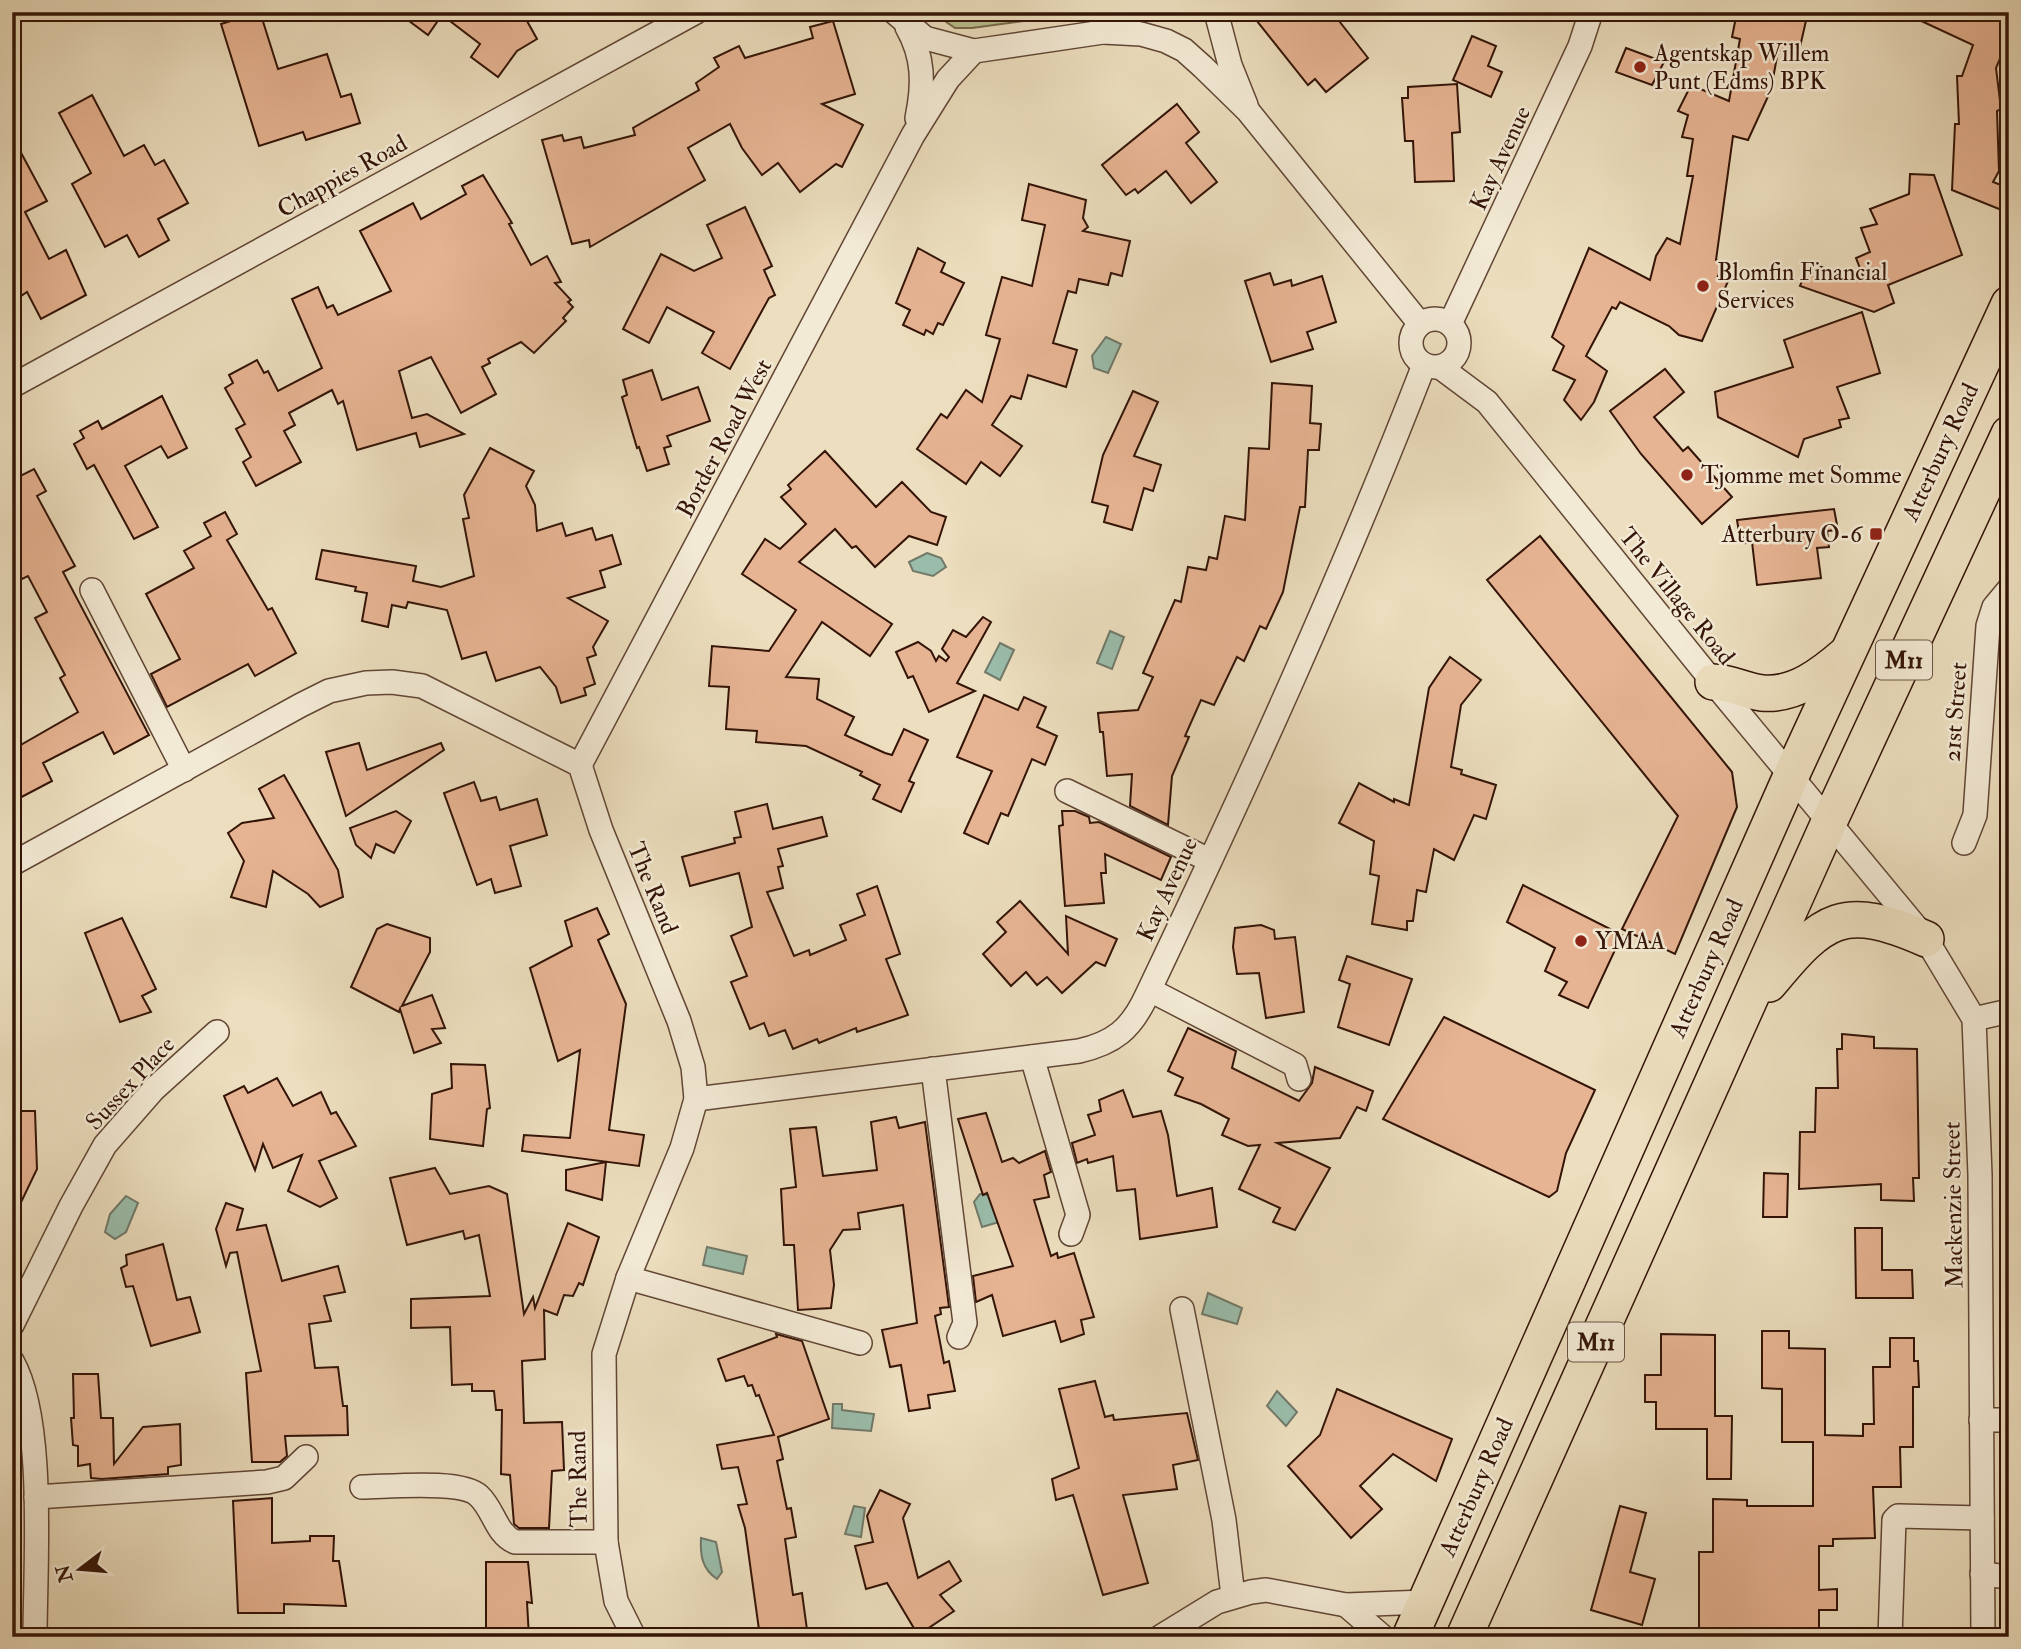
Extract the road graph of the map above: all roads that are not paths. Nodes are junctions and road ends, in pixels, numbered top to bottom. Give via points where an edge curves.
1 (696, 12) edge
2 (1136, 12) edge
3 (1216, 12) edge
4 (1591, 12) edge
5 (901, 19) edge
6 (1103, 32) junction
7 (974, 51) junction
8 (1248, 111) junction
9 (913, 135) junction
10 (2009, 304) edge
11 (1420, 324) junction
12 (1450, 324) junction
13 (1459, 345) junction
14 (1432, 366) junction
15 (12, 386) edge
16 (1486, 402) junction
17 (2009, 434) edge
18 (2009, 589) edge
19 (92, 590) dead end
20 (1849, 651) junction
21 (1713, 682) junction
22 (580, 765) junction
23 (184, 770) junction
24 (1791, 776) junction
25 (1068, 791) dead end
26 (1830, 820) junction
27 (1964, 843) dead end
28 (1209, 860) junction
29 (12, 864) edge
30 (1926, 939) junction
31 (1150, 990) junction
32 (2009, 1011) edge
33 (1974, 1019) junction
34 (217, 1032) dead end
35 (1727, 1048) junction
36 (1032, 1056) junction
37 (933, 1069) junction
38 (1299, 1079) dead end
39 (696, 1099) junction
40 (1071, 1234) dead end
41 (628, 1278) junction
42 (1182, 1309) dead end
43 (12, 1325) edge
44 (959, 1337) dead end
45 (860, 1343) dead end
46 (12, 1361) edge
47 (1982, 1420) junction
48 (2009, 1420) edge
49 (306, 1457) dead end
50 (362, 1487) dead end
51 (36, 1497) junction
52 (1982, 1518) junction
53 (606, 1542) junction
54 (1982, 1574) junction
55 (2009, 1577) edge
56 (1233, 1596) junction
57 (1425, 1602) junction
58 (1346, 1605) junction
59 (35, 1637) edge
60 (634, 1637) edge
61 (1160, 1637) edge
62 (1383, 1637) edge
63 (1410, 1637) edge
64 (1464, 1637) edge
65 (1890, 1637) edge
66 (1983, 1637) edge

1 - 15 street, Chappies Road
2 - 6 street
3 - 8 street
4 - 12 street, Kay Avenue via 1570,69
5 - 7 street via 925,38
5 - 9 street, Border Road West via 919,48 923,72
6 - 7 street
6 - 8 street via 1141,34 1184,50
7 - 9 street, Border Road West via 948,79
8 - 11 street
9 - 22 street, Border Road West
10 - 20 main road, Atterbury Road / M11
11 - 12 street via 1435,318
11 - 14 street via 1411,346 1418,360
12 - 13 street
13 - 14 street via 1453,359
13 - 16 street
14 - 16 street
14 - 28 street, Kay Avenue
16 - 21 street, The Village Road
17 - 26 main road, Atterbury Road / M11
18 - 27 street, 21st Street via 1994,607 1988,626 1975,814
19 - 23 street
20 - 21 main road via 1821,675 1793,689 1762,693
20 - 24 main road, Atterbury Road / M11
21 - 24 street, The Village Road
22 - 23 street via 422,686 391,682 328,691
22 - 39 street, The Rand via 601,830 679,1021 693,1067
23 - 29 street
24 - 26 street, The Village Road
24 - 57 main road, Atterbury Road / M11
25 - 28 street
26 - 30 street, Mackenzie Street
26 - 35 main road, Atterbury Road / M11
28 - 31 street, Kay Avenue
30 - 33 street, Mackenzie Street
30 - 35 main road via 1871,919 1831,925 1808,937 1767,986
31 - 36 street, Kay Avenue via 1133,1022 1117,1038 1079,1051
31 - 38 street via 1294,1065
32 - 33 street
33 - 47 street, Mackenzie Street
34 - 43 street, Sussex Place via 154,1088 105,1145
35 - 64 main road, Atterbury Road / M11
36 - 37 street, Kay Avenue
36 - 40 street via 1078,1215
37 - 39 street, Kay Avenue
37 - 44 street via 965,1323
39 - 41 street, The Rand via 682,1148
41 - 45 street
41 - 53 street, The Rand via 608,1336 603,1367
42 - 56 street via 1224,1520
46 - 51 street via 28,1405
47 - 48 street
47 - 52 street, Mackenzie Street
49 - 51 street via 284,1478 267,1482
50 - 53 street via 458,1487 480,1497 507,1539 515,1542
51 - 59 street
52 - 54 street, Mackenzie Street
52 - 65 street via 1898,1516 1894,1520
53 - 60 street, The Rand via 616,1601
54 - 55 street
54 - 66 street, Mackenzie Street
56 - 58 street via 1266,1590
56 - 61 street
57 - 58 street
57 - 63 main road, Atterbury Road / M11
58 - 62 street

